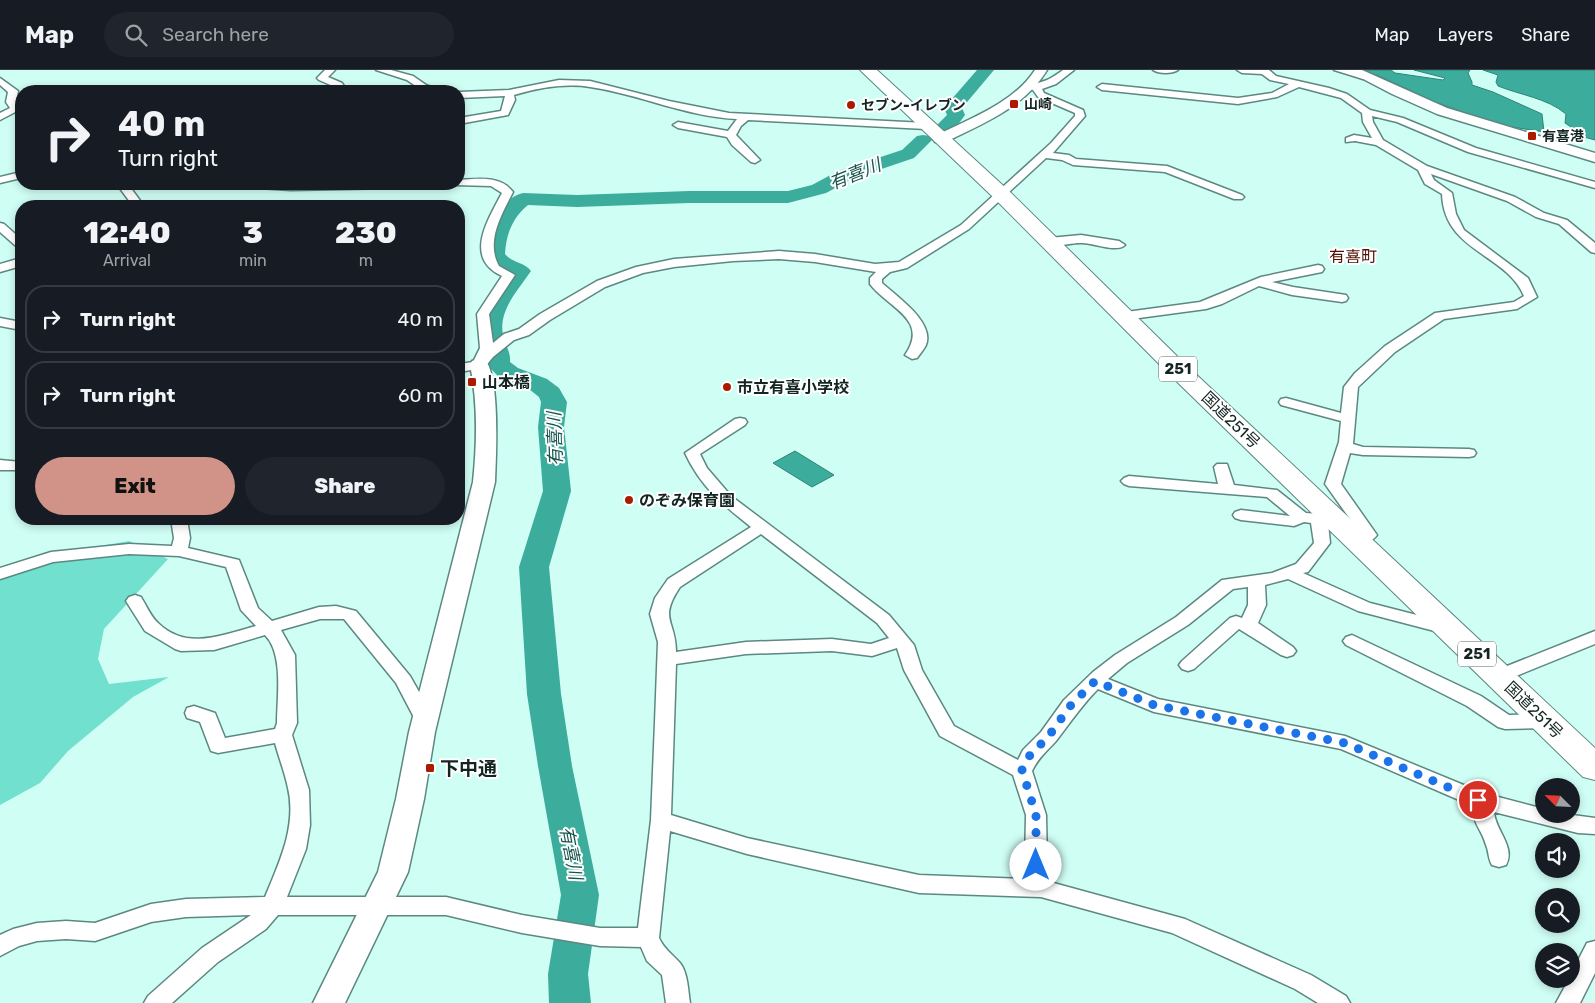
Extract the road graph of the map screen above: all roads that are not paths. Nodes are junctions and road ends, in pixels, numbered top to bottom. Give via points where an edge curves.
1 (330, 70) edge
2 (380, 70) edge
3 (868, 70) edge
4 (1041, 70) edge
5 (1069, 70) edge
6 (1158, 70) edge
7 (1173, 70) edge
8 (1242, 70) edge
9 (1339, 70) edge
10 (1267, 71) edge
11 (1357, 73) edge
12 (0, 81) edge
13 (1298, 83) junction
14 (339, 85) edge
15 (420, 85) edge
16 (1033, 87) junction
17 (1102, 87) dead end
18 (509, 92) junction
19 (465, 95) edge
20 (15, 108) edge
21 (15, 110) edge
22 (1367, 112) junction
23 (747, 116) junction
24 (0, 117) edge
25 (465, 120) edge
26 (678, 125) dead end
27 (926, 126) junction
28 (731, 135) junction
29 (940, 139) junction
30 (1350, 140) dead end
31 (1379, 142) junction
32 (1044, 155) junction
33 (1595, 158) edge
34 (755, 160) dead end
35 (1423, 168) junction
36 (0, 170) edge
37 (15, 174) edge
38 (15, 177) edge
39 (0, 180) edge
40 (465, 184) edge
41 (1595, 185) edge
42 (126, 190) edge
43 (1001, 194) junction
44 (1238, 197) dead end
45 (134, 200) edge
46 (0, 226) edge
47 (15, 240) edge
48 (1049, 242) junction
49 (1120, 245) dead end
50 (1595, 249) edge
51 (15, 264) edge
52 (0, 268) edge
53 (887, 268) junction
54 (1318, 269) dead end
55 (1259, 282) junction
56 (1342, 298) dead end
57 (1124, 316) junction
58 (0, 322) edge
59 (15, 325) edge
60 (912, 355) dead end
61 (475, 362) edge
62 (1286, 402) dead end
63 (1348, 419) junction
64 (740, 422) dead end
65 (1344, 447) junction
66 (1469, 453) dead end
67 (0, 465) edge
68 (15, 466) edge
69 (1222, 467) dead end
70 (1129, 481) dead end
71 (1227, 488) junction
72 (1241, 515) dead end
73 (1318, 518) junction
74 (179, 525) edge
75 (763, 526) junction
76 (1358, 540) junction
77 (179, 551) junction
78 (1288, 573) junction
79 (0, 574) edge
80 (1256, 580) junction
81 (135, 600) dead end
82 (1248, 625) junction
83 (268, 628) junction
84 (1450, 628) junction
85 (1595, 637) edge
86 (901, 640) junction
87 (1352, 641) dead end
88 (1287, 651) dead end
89 (667, 659) junction
90 (1188, 665) dead end
91 (1499, 676) junction
92 (1095, 681) junction
93 (194, 714) dead end
94 (425, 720) junction
95 (1546, 721) junction
96 (282, 735) junction
97 (1595, 768) edge
98 (1022, 770) junction
99 (1484, 801) junction
100 (661, 820) junction
101 (1595, 826) edge
102 (1499, 859) dead end
103 (1041, 888) junction
104 (378, 905) junction
105 (273, 906) junction
106 (648, 938) junction
107 (0, 947) edge
108 (1595, 950) edge
109 (156, 1003) edge
110 (329, 1003) edge
111 (678, 1003) edge
112 (1338, 1003) edge
113 (1568, 1003) edge

1 - 14 street via 322,78
2 - 15 street via 410,78
3 - 27 highway, 国道251号 / 251
4 - 16 street
5 - 16 street via 1053,82
6 - 7 street
8 - 10 street
9 - 11 street
10 - 13 street via 1266,74 1273,78
11 - 33 street via 1450,114
12 - 20 street via 13,92 11,102
13 - 17 street via 1274,95 1238,101
13 - 22 street via 1344,96
16 - 29 street
16 - 32 street via 1041,95 1080,112 1070,129
18 - 19 street
18 - 23 street via 559,83 590,84 729,116
18 - 25 street via 505,113
21 - 24 street
22 - 31 street via 1368,122
22 - 41 street via 1400,120 1472,150
23 - 27 street
23 - 28 street
26 - 28 street
27 - 29 highway, 国道251号 / 251
28 - 34 street
29 - 43 highway, 国道251号 / 251
30 - 31 street
31 - 35 street
32 - 43 street
32 - 44 street via 1065,157 1073,162 1167,169
35 - 50 street via 1511,199 1540,216 1563,222
35 - 63 street via 1429,182 1446,194 1447,204 1460,232 1524,280 1531,297 1516,305 1440,316 1414,332 1384,354 1351,386
36 - 37 street
38 - 39 street
40 - 61 street via 494,183 508,192 487,239 486,251 494,268 509,274 484,314 487,348
42 - 45 street
43 - 48 highway, 国道251号 / 251
43 - 53 street via 965,227 914,260
46 - 47 street
48 - 49 street via 1081,239
48 - 57 highway, 国道251号 / 251
51 - 52 street
53 - 60 street via 876,278 876,284 920,328 922,336
53 - 61 street via 779,255 733,256 640,270 613,278 566,304 524,332 509,337
54 - 55 street
55 - 56 street via 1292,291
55 - 57 street via 1212,303
57 - 73 highway, 国道251号 / 251
58 - 59 street
61 - 94 street via 483,382 487,445 484,482
62 - 63 street
63 - 65 street
64 - 75 street via 692,453 700,469 725,499
65 - 66 street via 1363,451
65 - 76 street via 1333,484 1369,535
67 - 68 street
69 - 71 street
70 - 71 street
71 - 73 street via 1271,493
72 - 73 street via 1294,521
73 - 76 highway, 国道251号 / 251
73 - 78 street via 1322,543 1302,568
74 - 77 street via 182,538
75 - 86 street via 883,619
75 - 89 street via 674,583 659,614 667,642
76 - 84 highway, 国道251号 / 251
77 - 79 street via 130,549 51,557
77 - 83 street via 233,564 250,610
78 - 80 street
78 - 84 street via 1364,607
80 - 82 street via 1257,604
80 - 92 street via 1228,584 1182,621 1121,659
81 - 83 street via 151,627 181,646 214,644
82 - 88 street
82 - 90 street via 1236,622
83 - 94 street via 319,613 350,615 403,680
83 - 96 street via 286,655 287,723
84 - 91 highway, 国道251号 / 251
85 - 91 street
86 - 89 street via 872,650 832,645 746,648
86 - 98 street via 913,670 947,731
87 - 95 street via 1474,701 1505,722
89 - 100 street
91 - 95 highway, 国道251号 / 251
92 - 98 street via 1071,705 1048,737 1030,755
92 - 99 street via 1154,705 1345,743
93 - 96 street via 208,718 218,746
94 - 104 street via 393,872
95 - 97 highway, 国道251号 / 251
96 - 105 street via 299,790 300,825 295,849
98 - 103 street via 1036,815 1036,865
99 - 101 street via 1578,825
99 - 102 street via 1484,821 1497,846
100 - 103 street via 747,846 919,884
100 - 106 street
103 - 112 street via 1178,925 1303,982
104 - 105 street
104 - 106 street via 446,906 522,924 600,937
104 - 110 street
105 - 107 street via 186,908 151,913 95,932 37,932 13,938
105 - 109 street via 258,923 210,955
106 - 111 street via 655,954 673,971
108 - 113 street

